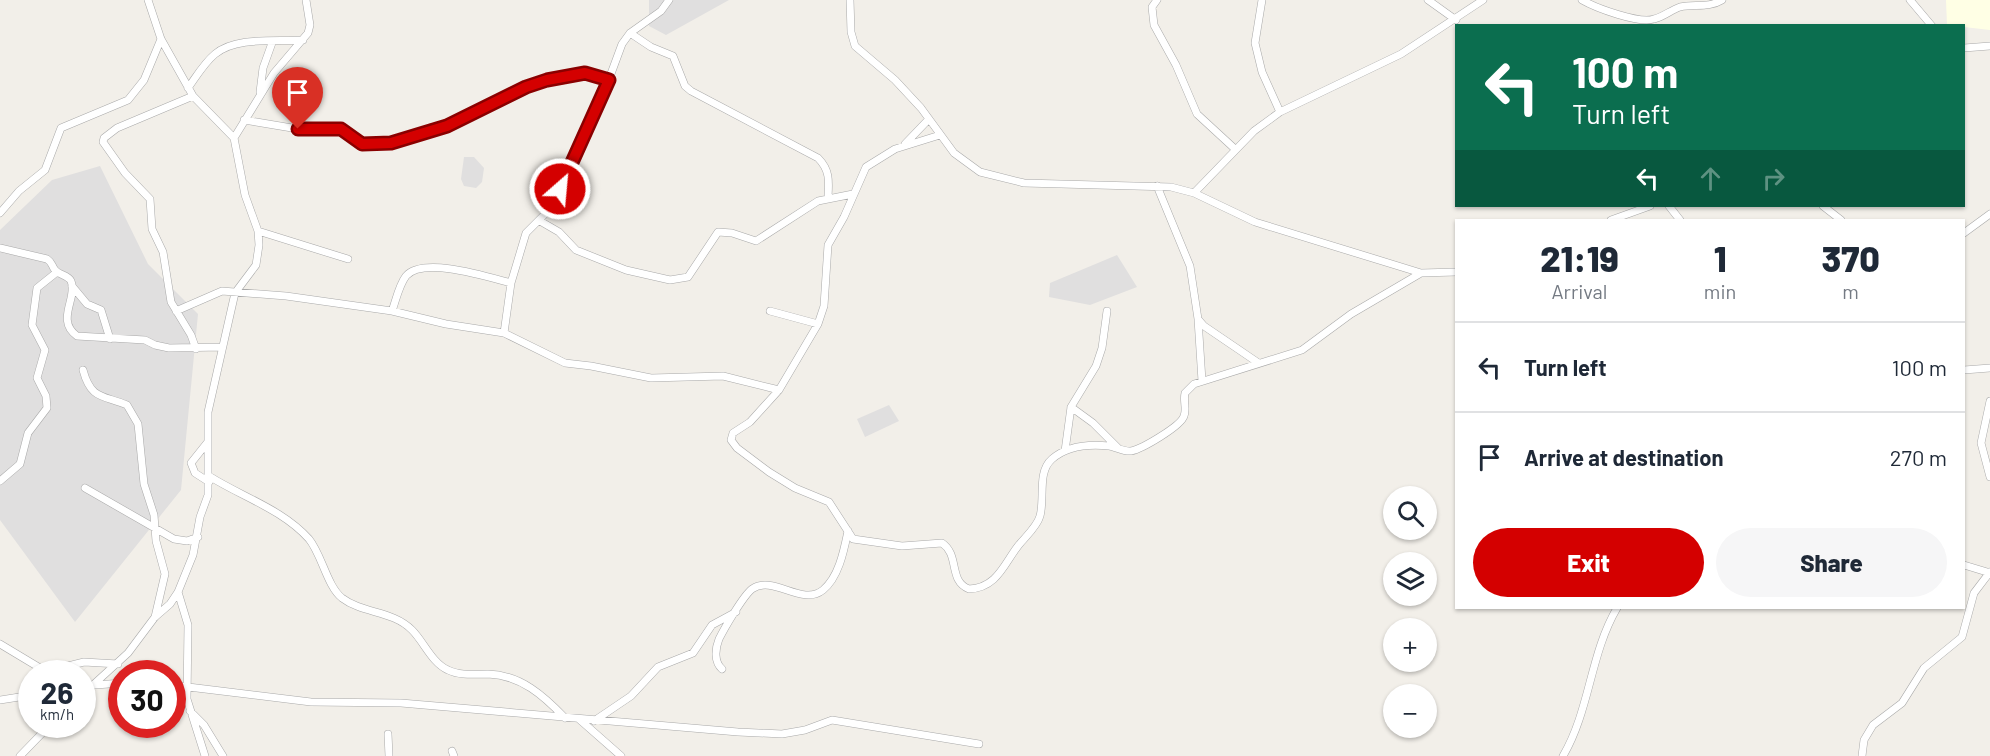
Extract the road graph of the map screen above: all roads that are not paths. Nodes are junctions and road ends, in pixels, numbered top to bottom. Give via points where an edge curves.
1 (148, 0) edge
2 (669, 0) edge
3 (850, 0) edge
4 (1157, 0) edge
5 (1262, 0) edge
6 (1428, 0) edge
7 (1474, 0) edge
8 (1483, 0) edge
9 (1581, 0) edge
10 (1722, 0) edge
11 (1910, 0) edge
12 (308, 1) edge
13 (1472, 9) junction
14 (1456, 20) junction
15 (1930, 24) edge
16 (630, 33) junction
17 (160, 39) junction
18 (303, 40) junction
19 (272, 43) junction
20 (1990, 46) edge
21 (1965, 48) edge
22 (609, 80) junction
23 (188, 88) junction
24 (260, 94) junction
25 (193, 96) junction
26 (1280, 112) junction
27 (929, 119) junction
28 (244, 120) junction
29 (940, 135) junction
30 (234, 138) junction
31 (905, 144) junction
32 (1235, 149) junction
33 (1156, 186) junction
34 (1194, 193) junction
35 (853, 194) junction
36 (828, 197) junction
37 (1647, 207) edge
38 (1670, 207) edge
39 (1824, 207) edge
40 (0, 213) edge
41 (1990, 214) edge
42 (1614, 219) edge
43 (1679, 219) edge
44 (1840, 219) edge
45 (540, 220) junction
46 (258, 231) junction
47 (1965, 232) edge
48 (0, 248) edge
49 (348, 260) dead end
50 (57, 272) junction
51 (1455, 272) edge
52 (1421, 273) junction
53 (511, 283) junction
54 (72, 286) junction
55 (238, 290) junction
56 (392, 310) junction
57 (176, 311) junction
58 (770, 311) dead end
59 (1107, 311) dead end
60 (1198, 320) junction
61 (818, 324) junction
62 (504, 333) junction
63 (110, 339) junction
64 (222, 347) junction
65 (196, 349) junction
66 (1257, 362) junction
67 (1990, 368) edge
68 (83, 370) dead end
69 (1965, 370) edge
70 (1202, 381) junction
71 (779, 390) junction
72 (1990, 403) edge
73 (1071, 407) junction
74 (207, 443) junction
75 (1118, 448) junction
76 (1065, 451) junction
77 (1990, 477) edge
78 (209, 479) junction
79 (0, 481) edge
80 (85, 488) dead end
81 (156, 530) junction
82 (848, 531) junction
83 (198, 537) junction
84 (1965, 565) edge
85 (1990, 572) edge
86 (178, 591) junction
87 (1617, 609) edge
88 (736, 612) junction
89 (155, 617) junction
90 (0, 644) edge
91 (121, 660) edge
92 (108, 663) edge
93 (186, 666) edge
94 (722, 669) dead end
95 (108, 672) edge
96 (96, 682) edge
97 (186, 686) edge
98 (186, 691) edge
99 (18, 697) edge
100 (0, 700) edge
101 (190, 711) junction
102 (565, 718) junction
103 (579, 719) junction
104 (594, 721) junction
105 (388, 734) dead end
106 (37, 738) edge
107 (979, 744) dead end
108 (20, 756) edge
109 (205, 756) edge
110 (223, 756) edge
111 (389, 756) edge
112 (621, 756) edge
113 (1563, 756) edge
114 (1862, 756) edge

1 - 17 street
2 - 16 street via 661,11
3 - 27 street via 850,32 855,46 884,69
4 - 32 street via 1152,7 1154,25 1197,114
5 - 26 street via 1255,43 1262,72
6 - 14 street
7 - 13 street
8 - 13 street
9 - 10 street via 1646,20 1681,7
11 - 15 street
12 - 18 street via 310,25
13 - 14 street
14 - 26 street via 1401,54
16 - 22 street
16 - 36 street via 673,56 685,86 691,91 818,158 829,177
17 - 23 street
17 - 40 street via 137,92 117,107 62,128 45,170
18 - 19 street
18 - 24 street
19 - 23 street via 222,49
19 - 24 street via 263,68
20 - 21 street
22 - 28 street via 585,73 547,80 447,126 391,143 362,144 341,129 298,129
22 - 45 street via 566,177
23 - 25 street
24 - 28 street
25 - 30 street
25 - 57 street via 117,128 103,142 150,199 152,229 164,252 169,292
26 - 32 street
27 - 29 street
27 - 31 street
28 - 30 street
29 - 31 street
29 - 33 street via 966,164 1008,180
30 - 46 street via 245,195
31 - 35 street via 869,164
32 - 34 street
33 - 34 street
33 - 60 street via 1190,266
34 - 52 street via 1256,222
35 - 36 street
35 - 61 street via 828,245 825,298
36 - 45 street via 759,241 726,232 715,234 696,269 679,281 626,270 576,250
37 - 42 street
38 - 43 street
39 - 44 street
41 - 47 street
45 - 53 street via 526,233
46 - 49 street
46 - 55 street via 256,265
48 - 50 street via 47,259
50 - 54 street via 69,279
50 - 79 street via 37,288 32,315 33,329 45,350 37,378 46,396 46,412 28,433 20,464
51 - 52 street
52 - 66 street via 1351,314 1302,350
53 - 56 street via 473,273 416,269 402,282
53 - 62 street
54 - 63 street via 87,304 101,310
54 - 63 street via 68,321 74,335
55 - 56 street
55 - 57 street via 222,291
55 - 64 street
56 - 62 street
57 - 65 street
58 - 61 street
59 - 73 street via 1096,366
60 - 66 street
60 - 70 street
61 - 71 street
62 - 71 street via 565,363 651,378 723,376
63 - 65 street via 145,339 160,347
64 - 65 street
64 - 74 street via 208,412
66 - 70 street
67 - 69 street
68 - 81 street via 96,395 127,405 133,414
70 - 75 street via 1186,389 1185,415 1176,426 1132,451
71 - 82 street via 750,422 733,433 731,440 769,472 826,500
72 - 77 street via 1981,443
73 - 75 street
73 - 76 street
74 - 78 street
74 - 78 street via 191,463 195,473
75 - 76 street via 1092,446
76 - 82 street via 1044,468 1037,523 1000,575 980,587 969,589 962,585 951,550 942,543 895,546 857,540
78 - 83 street
78 - 102 street via 264,505 297,529 309,540 336,592 350,603 389,615 412,629 447,670 492,674 532,687
80 - 81 street
81 - 83 street via 181,540
81 - 89 street via 165,574
82 - 88 street via 837,568 822,591 809,595 756,587
83 - 86 street
84 - 85 street
85 - 114 street via 1974,593 1962,637 1924,668 1902,703 1873,725 1864,740
86 - 89 street
86 - 93 street via 188,625
87 - 113 street via 1601,644 1580,721
88 - 94 street via 718,642 716,658
88 - 104 street via 712,625 693,653 658,667 631,696
89 - 91 street
90 - 92 street via 40,668 84,662
95 - 96 street
97 - 102 street via 311,702 377,701
98 - 101 street
99 - 100 street
101 - 109 street
101 - 110 street via 204,725
102 - 103 street
103 - 104 street
103 - 112 street
104 - 107 street via 782,734 832,720
105 - 111 street
106 - 108 street

